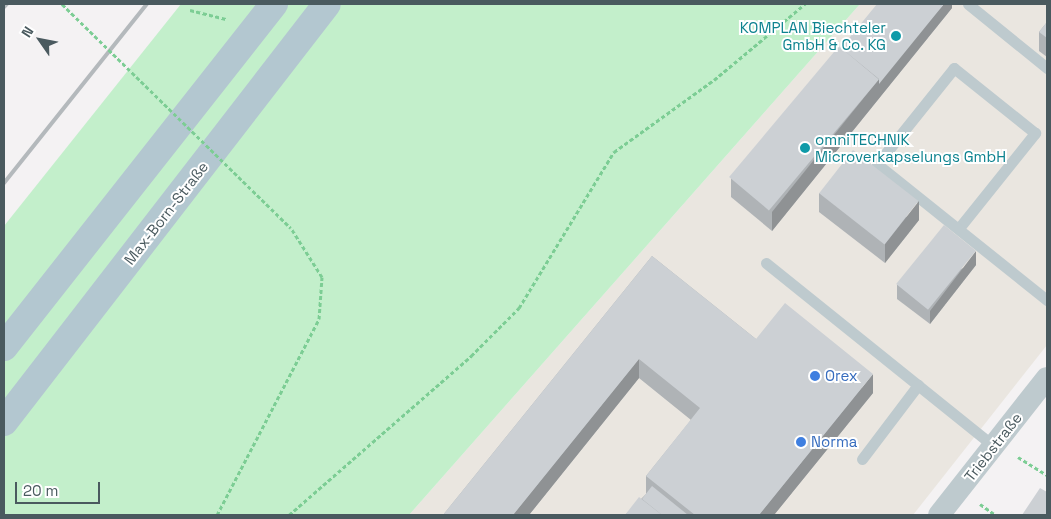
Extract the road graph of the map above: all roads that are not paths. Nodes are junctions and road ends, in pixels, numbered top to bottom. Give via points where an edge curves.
1 (274, 4) edge
2 (327, 4) edge
3 (968, 4) edge
4 (1047, 68) edge
5 (958, 228) junction
6 (766, 263) dead end
7 (1047, 300) edge
8 (4, 347) edge
9 (1047, 378) edge
10 (918, 385) junction
11 (4, 422) edge
12 (995, 444) junction
13 (862, 459) dead end
14 (939, 515) edge

1 - 8 main road
2 - 11 main road, Max-Born-Straße
3 - 4 lane
5 - 5 lane via 877,164 954,68 1035,133
5 - 7 lane
6 - 10 lane
9 - 12 street, Triebstraße
10 - 12 lane
10 - 13 lane
12 - 14 street, Triebstraße

